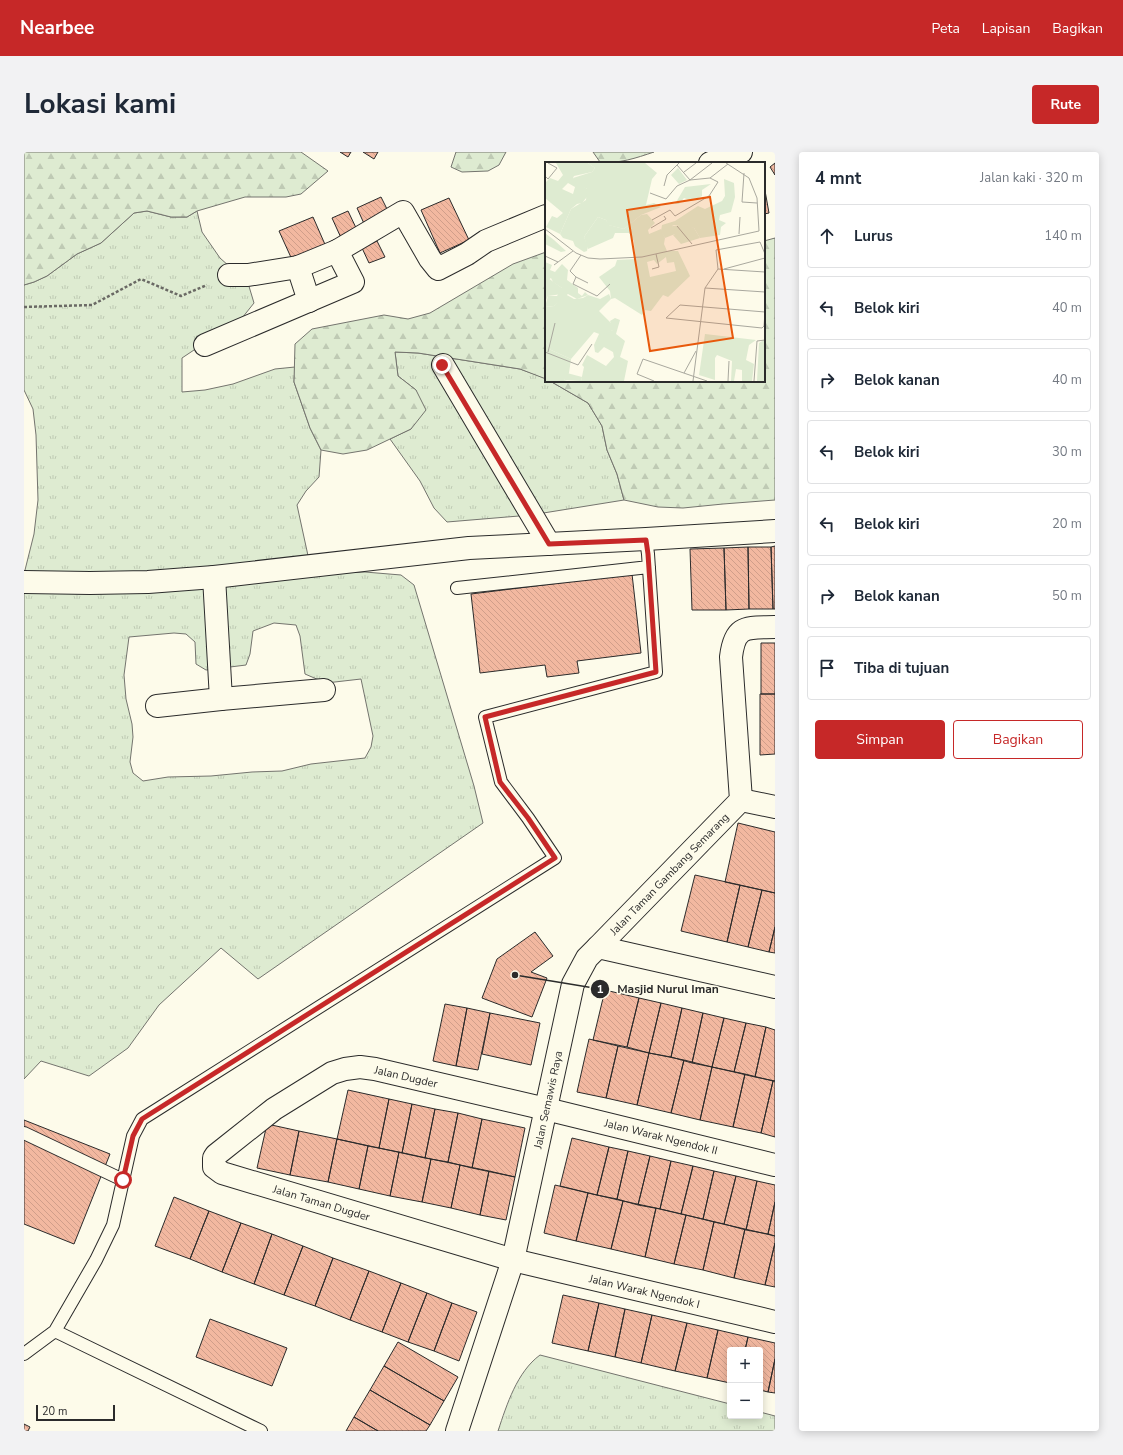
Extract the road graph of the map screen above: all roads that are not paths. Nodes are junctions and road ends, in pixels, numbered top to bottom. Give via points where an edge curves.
1 (741, 152) edge
2 (713, 162) edge
3 (545, 216) edge
4 (338, 251) junction
5 (298, 267) junction
6 (229, 275) road end
7 (309, 301) junction
8 (205, 345) dead end
9 (442, 365) dead end
10 (775, 531) edge
11 (646, 540) junction
12 (549, 544) junction
13 (649, 567) junction
14 (214, 577) junction
15 (24, 582) edge
16 (457, 588) dead end
17 (775, 626) edge
18 (324, 690) dead end
19 (221, 699) junction
20 (157, 706) dead end
21 (741, 800) junction
22 (775, 807) edge
23 (598, 947) junction
24 (775, 987) edge
25 (274, 1109) joint
26 (546, 1109) junction
27 (24, 1133) edge
28 (775, 1165) edge
29 (123, 1180) junction
30 (514, 1260) junction
31 (775, 1322) edge
32 (55, 1331) junction
33 (24, 1354) edge
34 (261, 1431) edge
35 (457, 1431) edge

1 - 2 street
3 - 4 street via 486,241 467,254 438,268 430,259 403,212
4 - 5 street
4 - 7 street via 353,282
5 - 6 street via 248,275
5 - 7 street
7 - 8 street
9 - 12 street
10 - 11 street
11 - 12 street
11 - 13 lane
12 - 14 street via 469,548
13 - 16 lane
13 - 29 lane via 656,672 485,717 500,782 555,858 142,1119 133,1136
14 - 15 street via 148,582
14 - 19 street
17 - 21 street via 750,627 741,631 732,646
18 - 19 street
19 - 20 street
21 - 22 street
21 - 23 street, Jalan Taman Gambang Semarang
23 - 24 street
23 - 26 street, Jalan Semawis Raya via 587,958 573,984
25 - 26 street, Jalan Dugder via 332,1073 360,1067
25 - 30 street, Jalan Taman Dugder via 216,1155 214,1166 217,1169 222,1173
26 - 28 street, Jalan Warak Ngendok II
26 - 30 street, Jalan Semawis Raya
27 - 29 lane
29 - 32 lane via 113,1226
30 - 31 street, Jalan Warak Ngendok I
30 - 35 street, Jalan Semawis Raya
32 - 33 lane
32 - 34 lane

